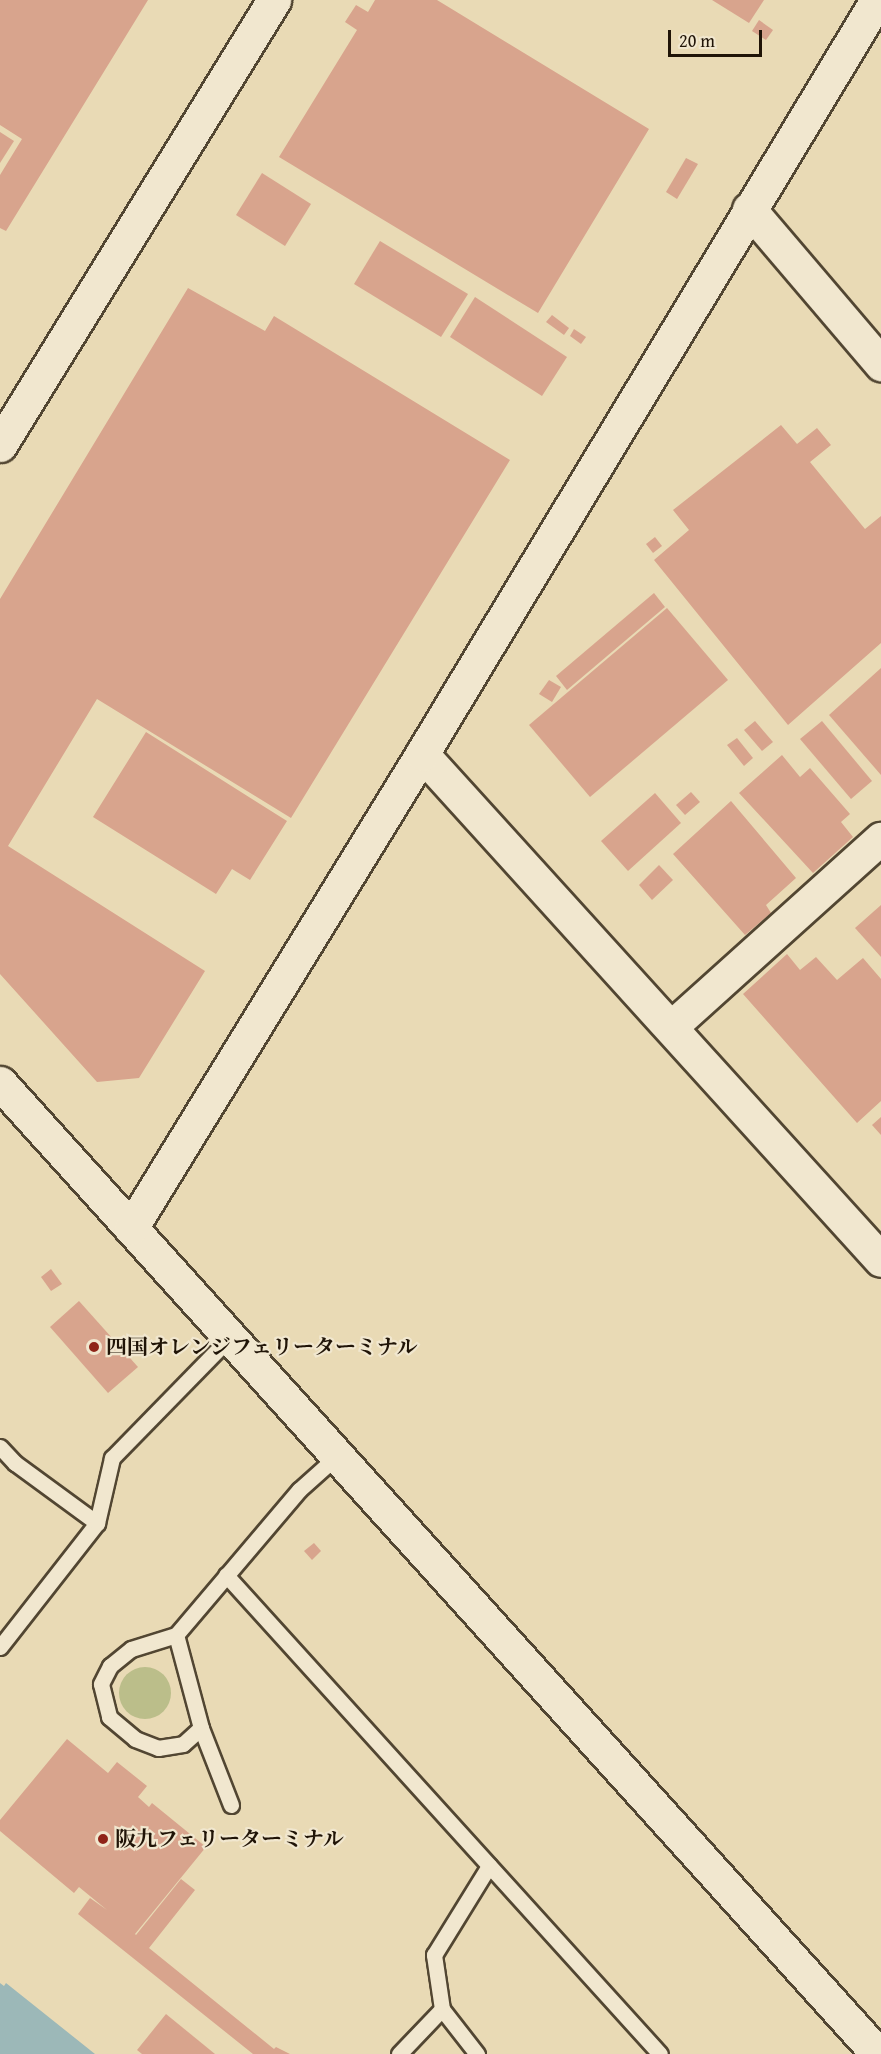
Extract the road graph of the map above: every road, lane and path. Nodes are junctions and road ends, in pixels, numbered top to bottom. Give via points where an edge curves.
1 (274, 0) edge
2 (877, 0) edge
3 (749, 208) junction
4 (881, 364) edge
5 (0, 445) edge
6 (422, 753) junction
7 (881, 839) edge
8 (671, 1028) junction
9 (0, 1083) edge
10 (131, 1228) junction
11 (881, 1260) edge
12 (230, 1337) junction
13 (0, 1447) edge
14 (337, 1456) junction
15 (97, 1523) junction
16 (226, 1575) junction
17 (176, 1635) junction
18 (0, 1647) edge
19 (201, 1728) junction
20 (231, 1805) dead end
21 (489, 1866) junction
22 (442, 2009) junction
23 (399, 2054) edge
24 (477, 2054) edge
25 (660, 2054) edge
26 (878, 2054) edge

1 - 5 street
2 - 3 street
3 - 4 street
3 - 6 street
6 - 8 street
6 - 10 street
7 - 8 street
8 - 11 street
9 - 10 street
10 - 12 street
12 - 14 street
12 - 15 lane via 112,1458
13 - 15 lane via 15,1463
14 - 16 lane via 298,1490
14 - 26 street
15 - 18 lane
16 - 17 lane
16 - 21 lane
17 - 19 lane
17 - 19 lane via 131,1648 110,1666 101,1684 109,1717 135,1738 158,1748 183,1744
19 - 20 lane
21 - 22 lane via 434,1955
21 - 25 lane
22 - 23 lane
22 - 24 lane

